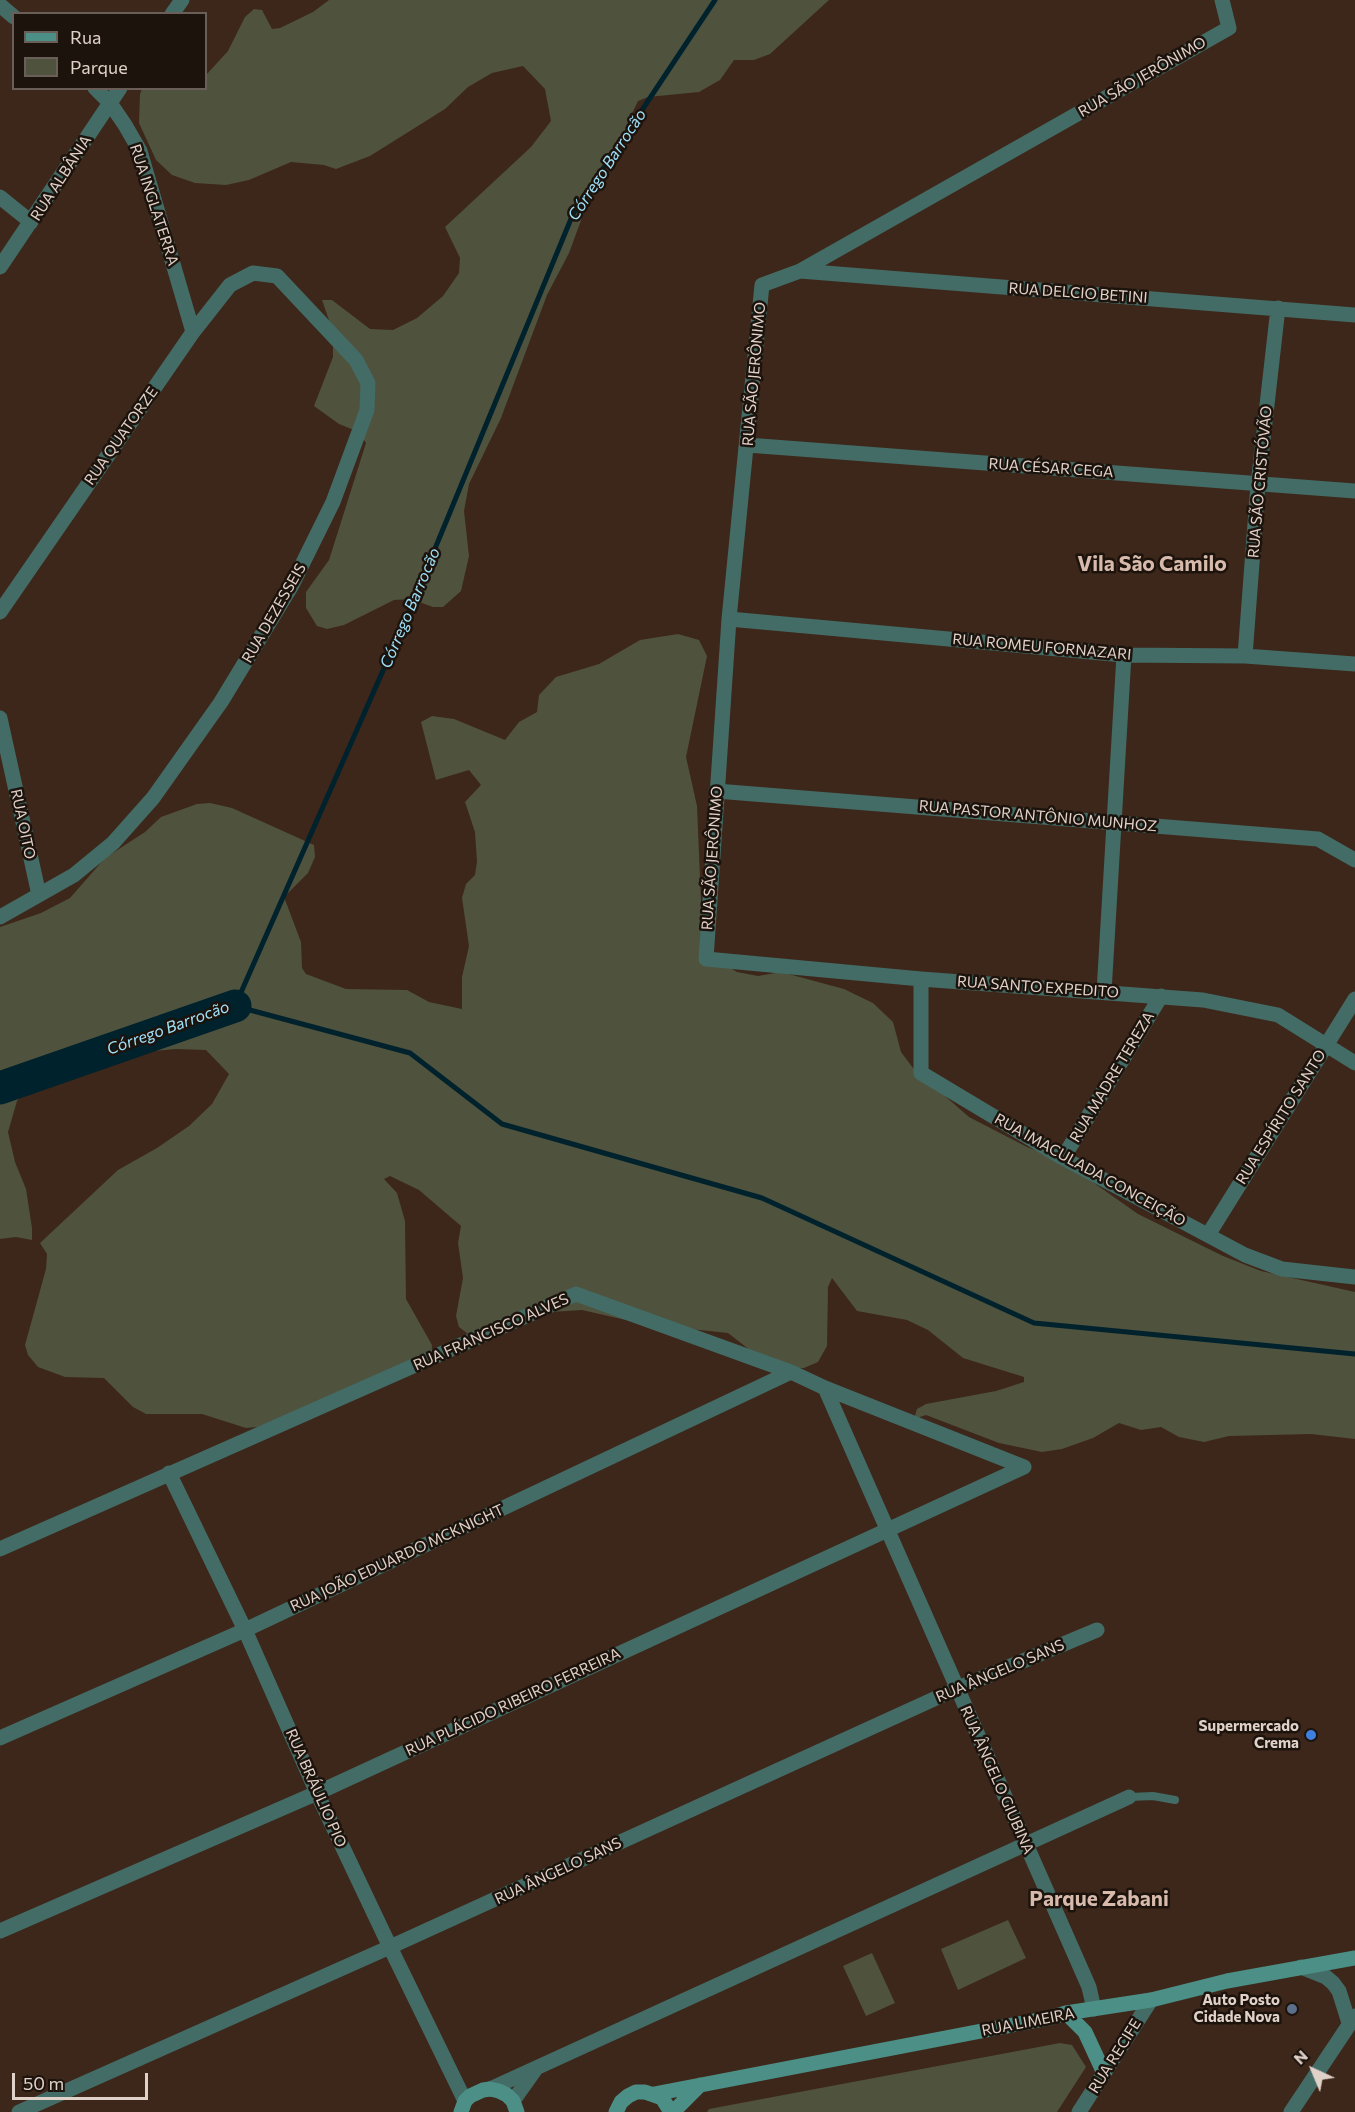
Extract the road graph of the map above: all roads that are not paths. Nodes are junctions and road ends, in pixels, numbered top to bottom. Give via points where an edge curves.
1 (1222, 0) edge
2 (0, 6) edge
3 (12, 15) edge
4 (97, 90) edge
5 (119, 90) edge
6 (110, 103) junction
7 (0, 197) edge
8 (31, 222) junction
9 (0, 267) edge
10 (800, 271) junction
11 (253, 273) joint
12 (1278, 308) junction
13 (1355, 315) edge
14 (193, 332) junction
15 (747, 446) junction
16 (1258, 484) junction
17 (1355, 491) edge
18 (0, 612) edge
19 (729, 619) junction
20 (1124, 655) junction
21 (1245, 656) junction
22 (1355, 664) edge
23 (0, 718) edge
24 (716, 791) junction
25 (1113, 822) junction
26 (1355, 860) edge
27 (39, 895) junction
28 (0, 917) edge
29 (706, 958) joint
30 (921, 979) junction
31 (1104, 992) junction
32 (1161, 996) junction
33 (1355, 999) edge
34 (1327, 1044) junction
35 (1355, 1062) edge
36 (1063, 1158) junction
37 (1208, 1235) junction
38 (1355, 1277) edge
39 (791, 1372) junction
40 (825, 1388) junction
41 (1024, 1467) joint
42 (169, 1473) junction
43 (886, 1529) junction
44 (0, 1549) edge
45 (245, 1630) junction
46 (1097, 1630) dead end
47 (956, 1689) junction
48 (0, 1738) edge
49 (317, 1793) junction
50 (1129, 1797) joint
51 (1175, 1800) dead end
52 (1025, 1844) junction
53 (0, 1931) edge
54 (390, 1947) junction
55 (1355, 1958) edge
56 (1301, 1967) junction
57 (1151, 2000) junction
58 (1094, 2009) junction
59 (1066, 2013) junction
60 (1352, 2020) edge
61 (535, 2070) junction
62 (1104, 2073) junction
63 (700, 2085) junction
64 (490, 2089) junction
65 (654, 2094) junction
66 (515, 2107) edge
67 (460, 2108) edge
68 (613, 2111) edge
69 (19, 2112) edge
70 (672, 2112) edge
71 (1079, 2112) edge
72 (1291, 2112) edge

1 - 10 street, RUA SÃO JERÔNIMO via 1229,28
2 - 3 street
4 - 6 street, RUA INGLATERRA
5 - 6 street, RUA ALBÂNIA
6 - 8 street, RUA ALBÂNIA
6 - 14 street, RUA INGLATERRA via 140,151
7 - 8 street
8 - 9 street, RUA ALBÂNIA
10 - 12 street, RUA DELCIO BETINI
10 - 15 street, RUA SÃO JERÔNIMO via 762,285
11 - 14 street, RUA QUATORZE via 230,285
11 - 27 street, RUA DEZESSEIS via 277,276 356,360 368,383 367,410 333,502 292,585 221,702 153,798 113,843 74,875
12 - 13 street, RUA DELCIO BETINI
12 - 16 street, RUA SÃO CRISTÓVÃO
14 - 18 street, RUA QUATORZE
15 - 16 street, RUA CÉSAR CEGA
15 - 19 street, RUA SÃO JERÔNIMO
16 - 17 street, RUA CÉSAR CEGA
16 - 21 street, RUA SÃO CRISTÓVÃO
19 - 20 street, RUA ROMEU FORNAZARI
19 - 24 street, RUA SÃO JERÔNIMO
20 - 21 street, RUA ROMEU FORNAZARI
20 - 25 street
21 - 22 street, RUA ROMEU FORNAZARI
23 - 27 street, RUA OITO
24 - 25 street, RUA PASTOR ANTÔNIO MUNHOZ
24 - 29 street, RUA SÃO JERÔNIMO
25 - 26 street, RUA PASTOR ANTÔNIO MUNHOZ via 1318,839
25 - 31 street
27 - 28 street, RUA DEZESSEIS
29 - 30 street, RUA SANTO EXPEDITO
30 - 31 street, RUA SANTO EXPEDITO
30 - 36 street, RUA IMACULADA CONCEIÇÃO via 921,1073
31 - 32 street, RUA SANTO EXPEDITO
32 - 34 street, RUA SANTO EXPEDITO via 1278,1015
32 - 36 street, RUA MADRE TEREZA
33 - 34 street, RUA ESPÍRITO SANTO
34 - 35 street, RUA SANTO EXPEDITO
34 - 37 street, RUA ESPÍRITO SANTO
36 - 37 street, RUA IMACULADA CONCEIÇÃO
37 - 38 street, RUA IMACULADA CONCEIÇÃO via 1282,1269
39 - 40 street, RUA FRANCISCO ALVES
39 - 42 street, RUA FRANCISCO ALVES via 576,1294
39 - 45 street, RUA JOÃO EDUARDO MCKNIGHT
40 - 41 street, RUA FRANCISCO ALVES
40 - 43 street, RUA ÂNGELO GIUBINA
41 - 43 street, RUA PLÁCIDO RIBEIRO FERREIRA
42 - 44 street, RUA FRANCISCO ALVES
42 - 45 street, RUA BRÁULIO PIO
43 - 47 street, RUA ÂNGELO GIUBINA
43 - 49 street, RUA PLÁCIDO RIBEIRO FERREIRA
45 - 48 street, RUA JOÃO EDUARDO MCKNIGHT
45 - 49 street, RUA BRÁULIO PIO
46 - 47 street, RUA ÂNGELO SANS
47 - 52 street, RUA ÂNGELO GIUBINA
47 - 54 street, RUA ÂNGELO SANS
49 - 53 street, RUA PLÁCIDO RIBEIRO FERREIRA
49 - 54 street, RUA BRÁULIO PIO
50 - 51 lane
50 - 52 street
52 - 58 street, RUA ÂNGELO GIUBINA via 1089,1987
52 - 61 street
54 - 67 street, RUA BRÁULIO PIO
54 - 69 street, RUA ÂNGELO SANS
55 - 56 main road, RUA LIMEIRA
56 - 57 main road, RUA LIMEIRA
56 - 60 street via 1333,1983
57 - 58 main road, RUA LIMEIRA
57 - 62 street, RUA RECIFE
58 - 59 main road, RUA LIMEIRA
59 - 62 main road via 1085,2032
59 - 63 main road, RUA LIMEIRA
60 - 72 street
61 - 64 street
61 - 66 street
62 - 71 street, RUA RECIFE
63 - 65 main road, RUA LIMEIRA
63 - 70 main road
64 - 66 main road via 499,2091
64 - 67 main road via 476,2092
65 - 68 main road, RUA LIMEIRA via 636,2092
65 - 70 main road

